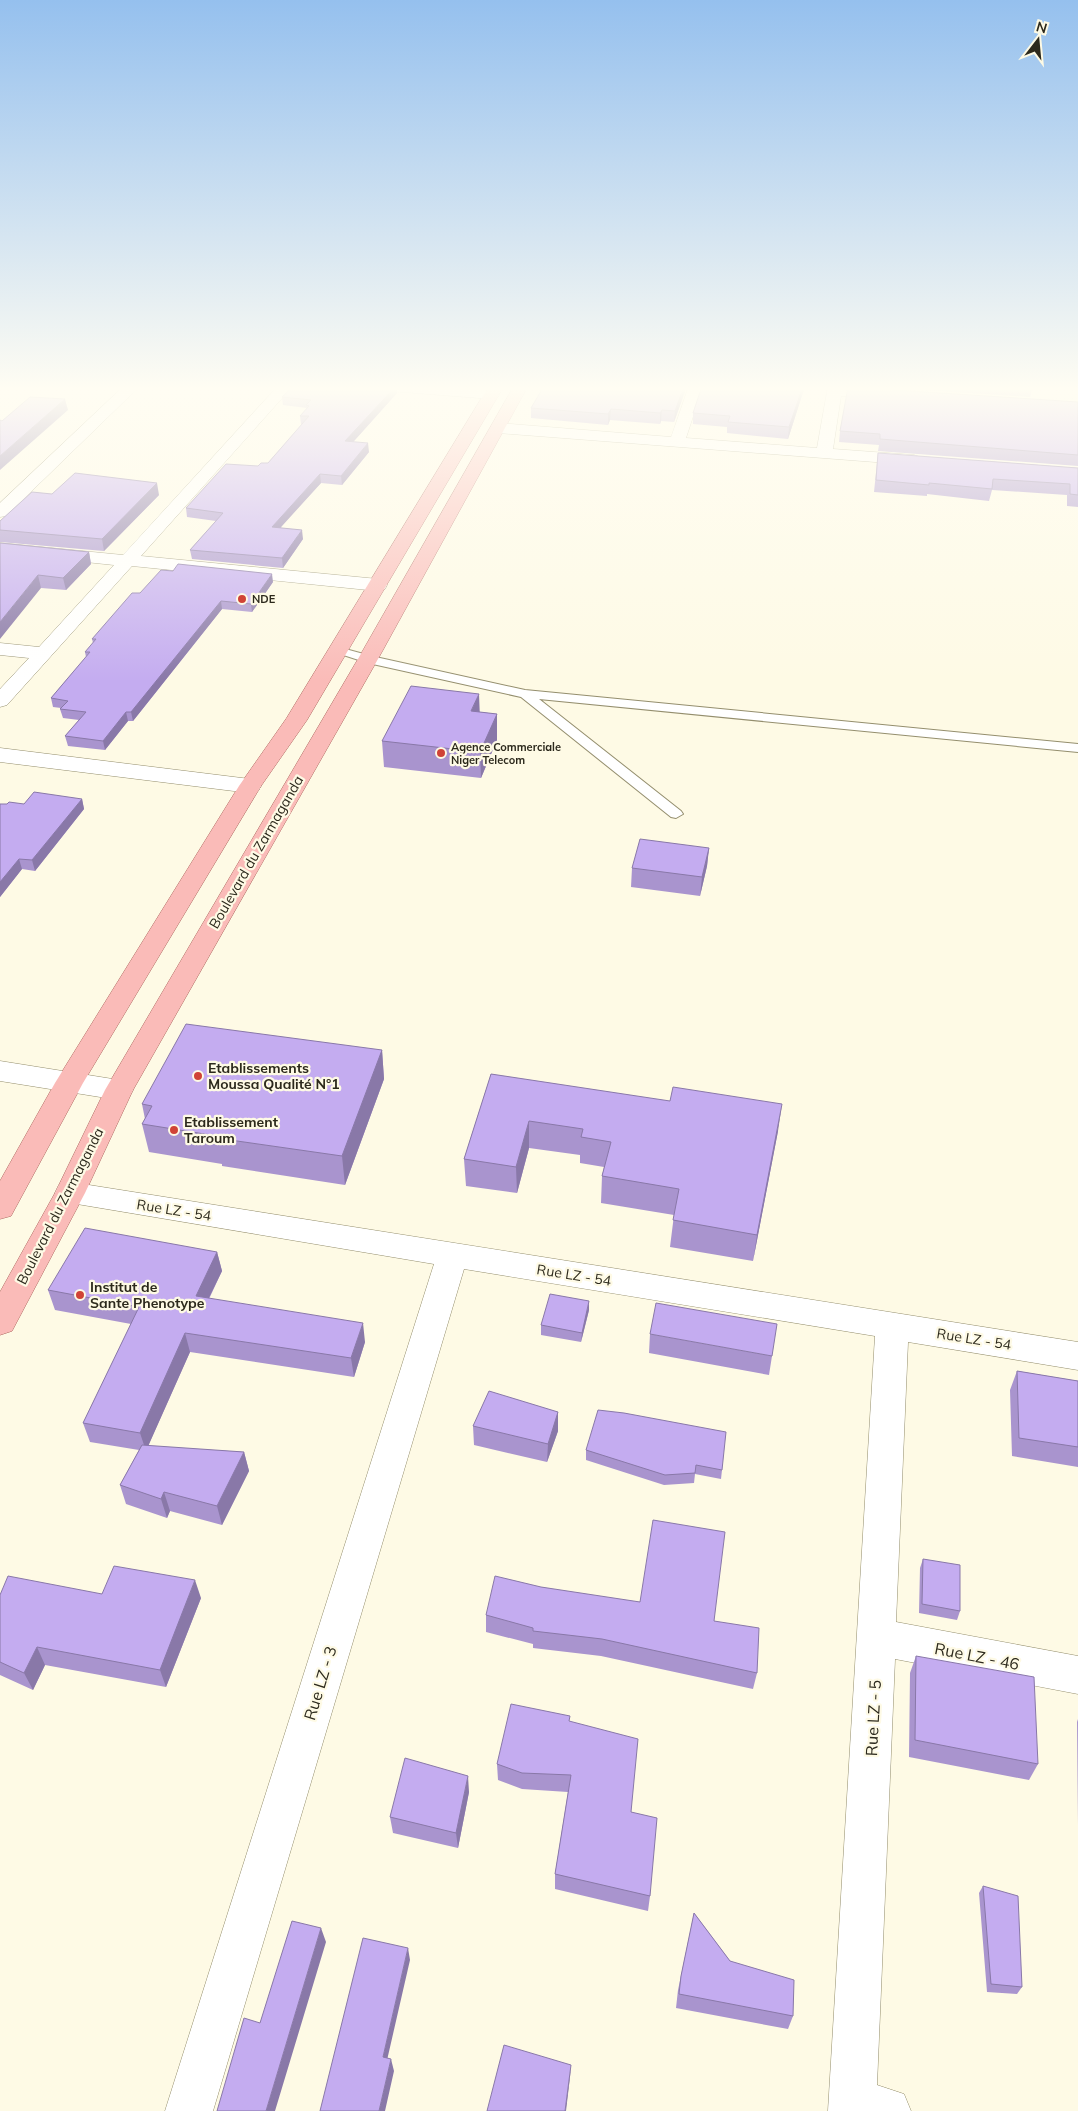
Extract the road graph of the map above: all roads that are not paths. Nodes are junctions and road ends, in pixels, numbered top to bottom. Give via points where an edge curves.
1 (29, 485) edge
2 (197, 485) edge
3 (438, 485) edge
4 (467, 485) edge
5 (0, 512) edge
6 (0, 548) edge
7 (129, 559) junction
8 (378, 585) junction
9 (0, 649) edge
10 (338, 650) junction
11 (44, 653) junction
12 (368, 659) junction
13 (525, 694) junction
14 (0, 701) edge
15 (1078, 748) edge
16 (0, 755) edge
17 (250, 786) junction
18 (676, 814) dead end
19 (0, 1071) edge
20 (69, 1083) junction
21 (119, 1090) junction
22 (70, 1193) junction
23 (0, 1208) edge
24 (452, 1255) junction
25 (0, 1322) edge
26 (892, 1326) junction
27 (1078, 1356) edge
28 (877, 1637) junction
29 (1078, 1675) edge
30 (864, 2108) edge
31 (189, 2111) edge

1 - 5 street
2 - 7 street
3 - 8 main road
4 - 12 main road, Boulevard du Zarmaganda
6 - 7 street
7 - 8 street
7 - 11 street
8 - 10 main road
9 - 11 street
10 - 12 lane
10 - 17 main road via 296,720
11 - 14 street
12 - 13 lane
12 - 21 main road, Boulevard du Zarmaganda
13 - 15 lane
13 - 18 lane
16 - 17 street
17 - 20 main road
19 - 20 street
20 - 21 street
20 - 23 main road
21 - 22 main road, Boulevard du Zarmaganda
22 - 24 street, Rue LZ - 54
22 - 25 main road, Boulevard du Zarmaganda
24 - 26 street, Rue LZ - 54
24 - 31 street, Rue LZ - 3
26 - 27 street, Rue LZ - 54
26 - 28 street, Rue LZ - 5
28 - 29 street, Rue LZ - 46
28 - 30 street, Rue LZ - 5

